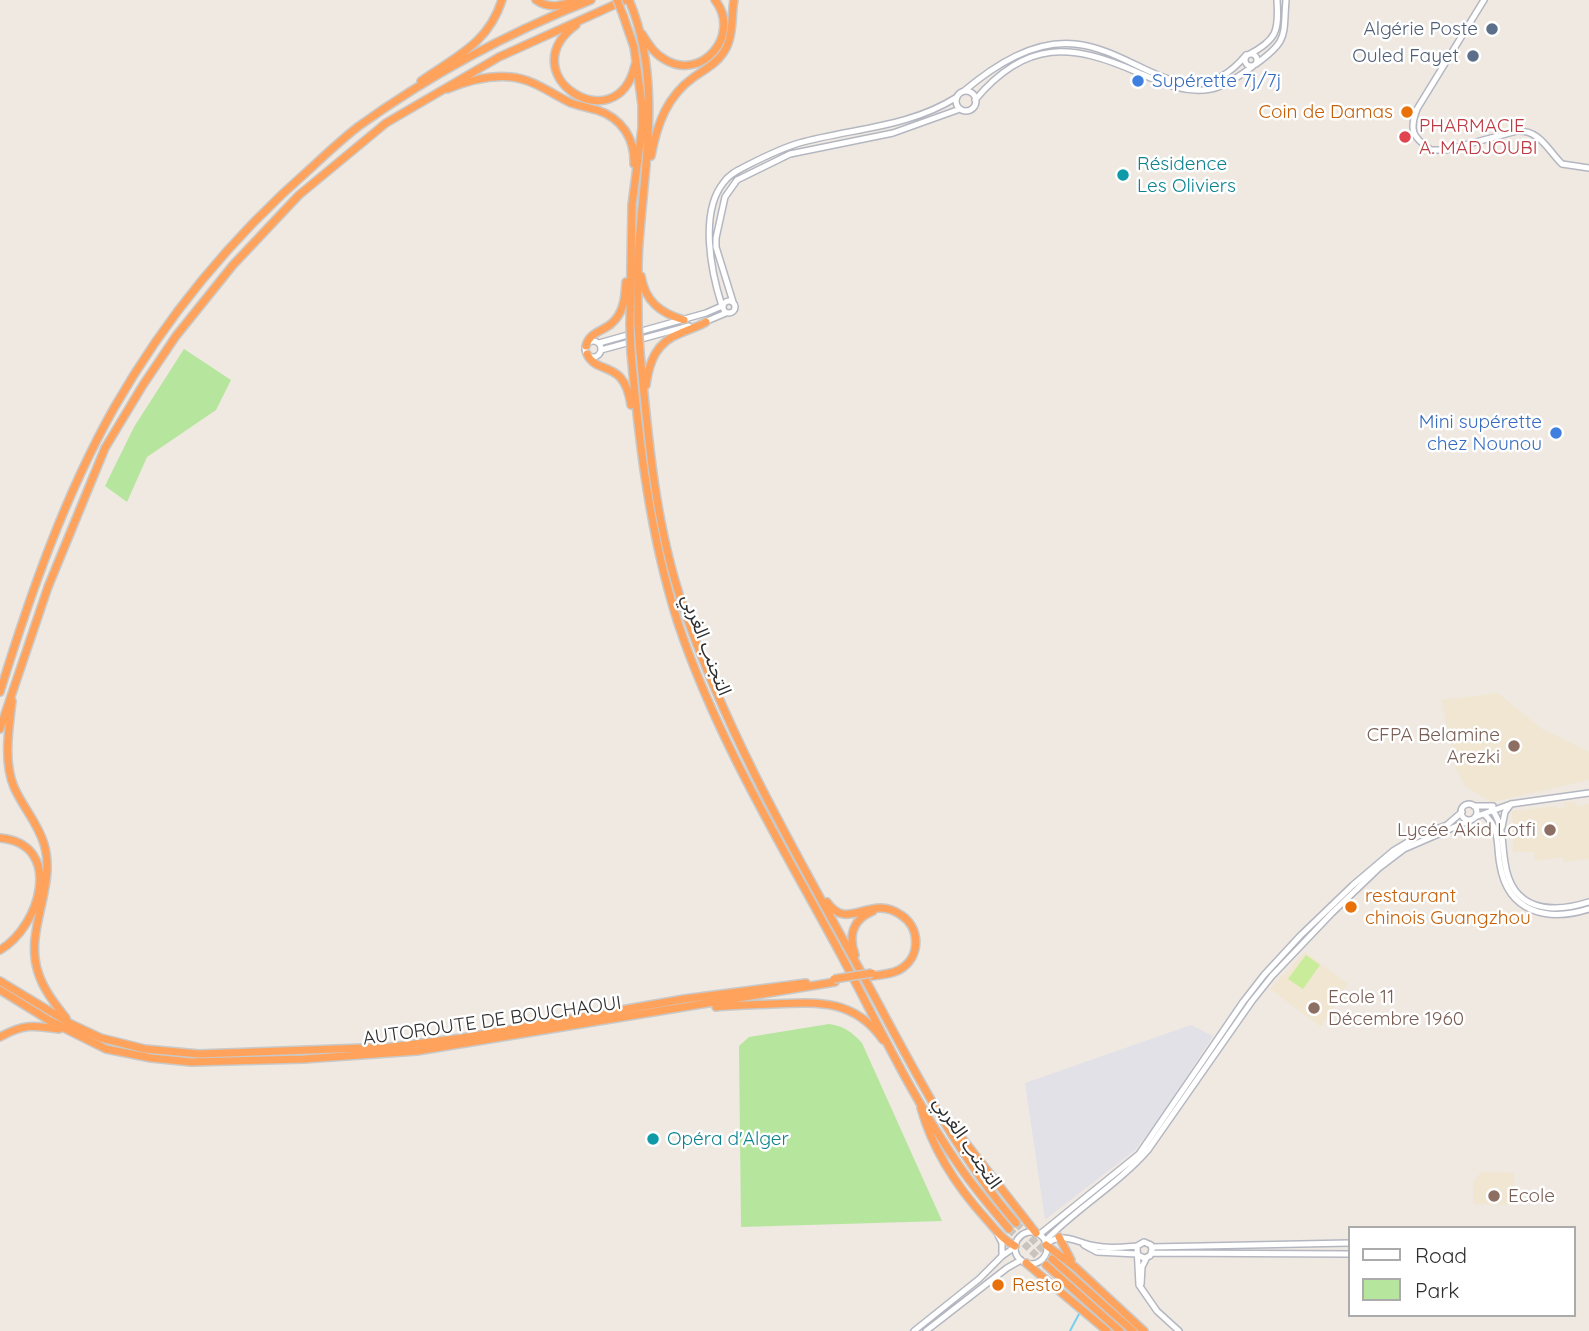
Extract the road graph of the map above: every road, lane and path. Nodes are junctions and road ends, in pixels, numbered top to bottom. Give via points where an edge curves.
1 (502, 0) edge
2 (536, 0) edge
3 (578, 0) edge
4 (591, 0) edge
5 (617, 0) edge
6 (627, 0) edge
7 (715, 0) edge
8 (734, 0) edge
9 (1277, 0) edge
10 (1286, 0) edge
11 (1484, 0) edge
12 (590, 15) junction
13 (642, 33) junction
14 (1247, 55) junction
15 (636, 61) junction
16 (1255, 65) junction
17 (964, 91) junction
18 (957, 97) junction
19 (425, 100) junction
20 (975, 100) junction
21 (960, 109) junction
22 (359, 127) junction
23 (1589, 167) edge
24 (643, 201) junction
25 (632, 205) junction
26 (631, 254) junction
27 (639, 259) junction
28 (733, 302) junction
29 (722, 306) junction
30 (726, 313) junction
31 (684, 320) junction
32 (706, 322) junction
33 (634, 324) junction
34 (600, 347) junction
35 (587, 350) junction
36 (636, 352) junction
37 (644, 396) junction
38 (638, 427) junction
39 (13, 688) junction
40 (0, 692) edge
41 (0, 729) edge
42 (1589, 793) edge
43 (1511, 804) junction
44 (1474, 806) junction
45 (1491, 808) junction
46 (1462, 812) junction
47 (1484, 814) junction
48 (1473, 819) junction
49 (1502, 830) junction
50 (0, 838) edge
51 (799, 859) junction
52 (1589, 902) edge
53 (1589, 909) edge
54 (0, 950) edge
55 (870, 977) junction
56 (0, 981) edge
57 (835, 981) junction
58 (0, 990) edge
59 (663, 1012) junction
60 (70, 1027) junction
61 (0, 1037) edge
62 (906, 1076) junction
63 (926, 1091) junction
64 (918, 1097) junction
65 (1016, 1223) tunnel mouth
66 (1009, 1229) tunnel mouth
67 (997, 1232) junction
68 (1038, 1233) junction
69 (1059, 1237) junction
70 (1078, 1241) junction
71 (1046, 1243) junction
72 (1335, 1243) junction
73 (1348, 1243) edge
74 (1323, 1244) junction
75 (1238, 1245) junction
76 (1249, 1245) junction
77 (1015, 1247) junction
78 (1137, 1247) junction
79 (1150, 1252) junction
80 (1323, 1254) junction
81 (1334, 1254) junction
82 (1348, 1254) edge
83 (1138, 1255) junction
84 (1238, 1255) junction
85 (1249, 1255) junction
86 (1002, 1256) junction
87 (1052, 1258) tunnel mouth
88 (1023, 1262) junction
89 (1046, 1265) tunnel mouth
90 (1075, 1267) junction
91 (1142, 1290) junction
92 (914, 1331) edge
93 (926, 1331) edge
94 (1107, 1331) edge
95 (1120, 1331) edge
96 (1133, 1331) edge
97 (1144, 1331) edge
98 (1179, 1331) edge

1 - 22 highway via 495,21 475,44
2 - 3 highway via 554,6
4 - 22 highway via 477,53
5 - 15 highway, التجنب الغربي, bridge
6 - 12 highway
6 - 13 highway, التجنب الغربي
7 - 13 highway via 722,11 724,32 715,54 700,63 667,61
8 - 24 highway via 730,36 722,55 685,83 668,103 654,136
9 - 14 street via 1274,36
10 - 16 street via 1283,38
11 - 23 street via 1417,109 1411,124 1415,137 1431,150 1446,150 1517,131 1533,132 1562,164
12 - 15 highway via 566,32 556,53 554,67 570,92 597,103 612,98 625,89
12 - 19 highway via 499,57
13 - 24 highway, التجنب الغربي via 650,87
14 - 16 street via 1256,56
14 - 17 street via 1223,77 1191,85 1088,46 1045,45 1020,54
15 - 25 highway, التجنب الغربي via 642,128
16 - 20 street via 1213,89 1189,90 1079,51 1046,53 1019,62
17 - 18 street
17 - 20 street via 972,93
18 - 21 street
18 - 29 street via 930,113 786,148 728,177 718,193 708,233
19 - 25 highway via 476,80 512,77 599,111 630,136
19 - 39 highway via 378,129 299,195 241,255 176,336 105,448
20 - 21 street via 971,109
21 - 28 street via 893,133 790,154 737,180 725,197 716,238
22 - 40 highway via 273,201 220,257 149,352 79,476
24 - 27 highway, التجنب الغربي
25 - 26 highway, التجنب الغربي
26 - 33 highway, التجنب الغربي
26 - 35 highway via 622,310 614,322 590,337
27 - 31 highway via 643,285 652,303
27 - 33 highway, التجنب الغربي
28 - 29 street
28 - 30 street via 733,311
29 - 30 street
29 - 31 street
30 - 32 street
31 - 34 street
32 - 34 street
32 - 37 highway via 658,349
33 - 36 highway, التجنب الغربي, bridge
34 - 35 street via 592,341
34 - 35 street via 594,357
35 - 38 highway via 591,361 614,370 624,380
36 - 37 highway, التجنب الغربي
36 - 38 highway, التجنب الغربي
37 - 51 highway, التجنب الغربي via 655,484 683,606 733,730
38 - 62 highway, التجنب الغربي via 668,588 704,688 744,775
39 - 41 highway
39 - 60 highway via 9,759 14,786 44,844 47,867 36,930 37,971
42 - 43 street
43 - 45 street
43 - 49 street
44 - 45 street
44 - 46 street via 1466,806
44 - 48 street
45 - 47 street
45 - 49 street
46 - 48 street via 1463,817
46 - 68 street via 1447,825 1393,851 1300,936 1242,1002 1139,1154
47 - 48 street
47 - 53 street via 1497,832 1502,874 1517,900 1551,916
48 - 71 street via 1404,849 1332,912 1252,1001 1135,1166 1062,1224
49 - 52 street via 1504,864 1521,896 1548,909
50 - 54 highway via 20,841 30,850 40,881 33,913 20,933
51 - 55 highway, التجنب الغربي
51 - 55 highway via 834,911 848,915 884,907 903,915 912,926 916,939 911,960 899,970
55 - 55 highway via 853,952 851,934 864,915 885,911 907,924 912,947 902,964
55 - 57 highway, bridge
55 - 63 highway, التجنب الغربي
56 - 60 highway, AUTOROUTE DE BOUCHAOUI
57 - 59 highway, AUTOROUTE DE BOUCHAOUI
57 - 60 highway, AUTOROUTE DE BOUCHAOUI via 684,999 391,1047 199,1054 145,1049
58 - 60 highway, AUTOROUTE DE BOUCHAOUI
59 - 60 highway, AUTOROUTE DE BOUCHAOUI via 417,1052 191,1062 106,1049
59 - 62 highway via 833,1004 856,1013 873,1027
60 - 61 highway via 16,1028
62 - 64 highway, التجنب الغربي
63 - 65 highway, التجنب الغربي via 971,1167
63 - 68 highway
64 - 66 highway, التجنب الغربي via 959,1166
64 - 67 highway via 952,1177
67 - 77 highway
67 - 86 street
68 - 71 street
68 - 77 street via 1022,1234
69 - 70 street
69 - 71 street
69 - 90 highway
70 - 78 street via 1097,1247
70 - 83 street via 1097,1252
71 - 88 street via 1041,1260
71 - 90 highway
72 - 73 street
72 - 74 street
72 - 81 street
74 - 76 street
74 - 80 street
75 - 76 street
75 - 79 street
75 - 84 street
76 - 85 street
77 - 86 street
77 - 88 street
78 - 79 street via 1144,1242
78 - 83 street
79 - 83 street
79 - 84 street
79 - 91 street via 1142,1269
80 - 81 street
80 - 85 street
81 - 82 street
83 - 91 street
84 - 85 street
86 - 92 street
87 - 96 highway
88 - 93 street via 1011,1265
88 - 94 highway
89 - 95 highway
90 - 97 highway
91 - 98 street

